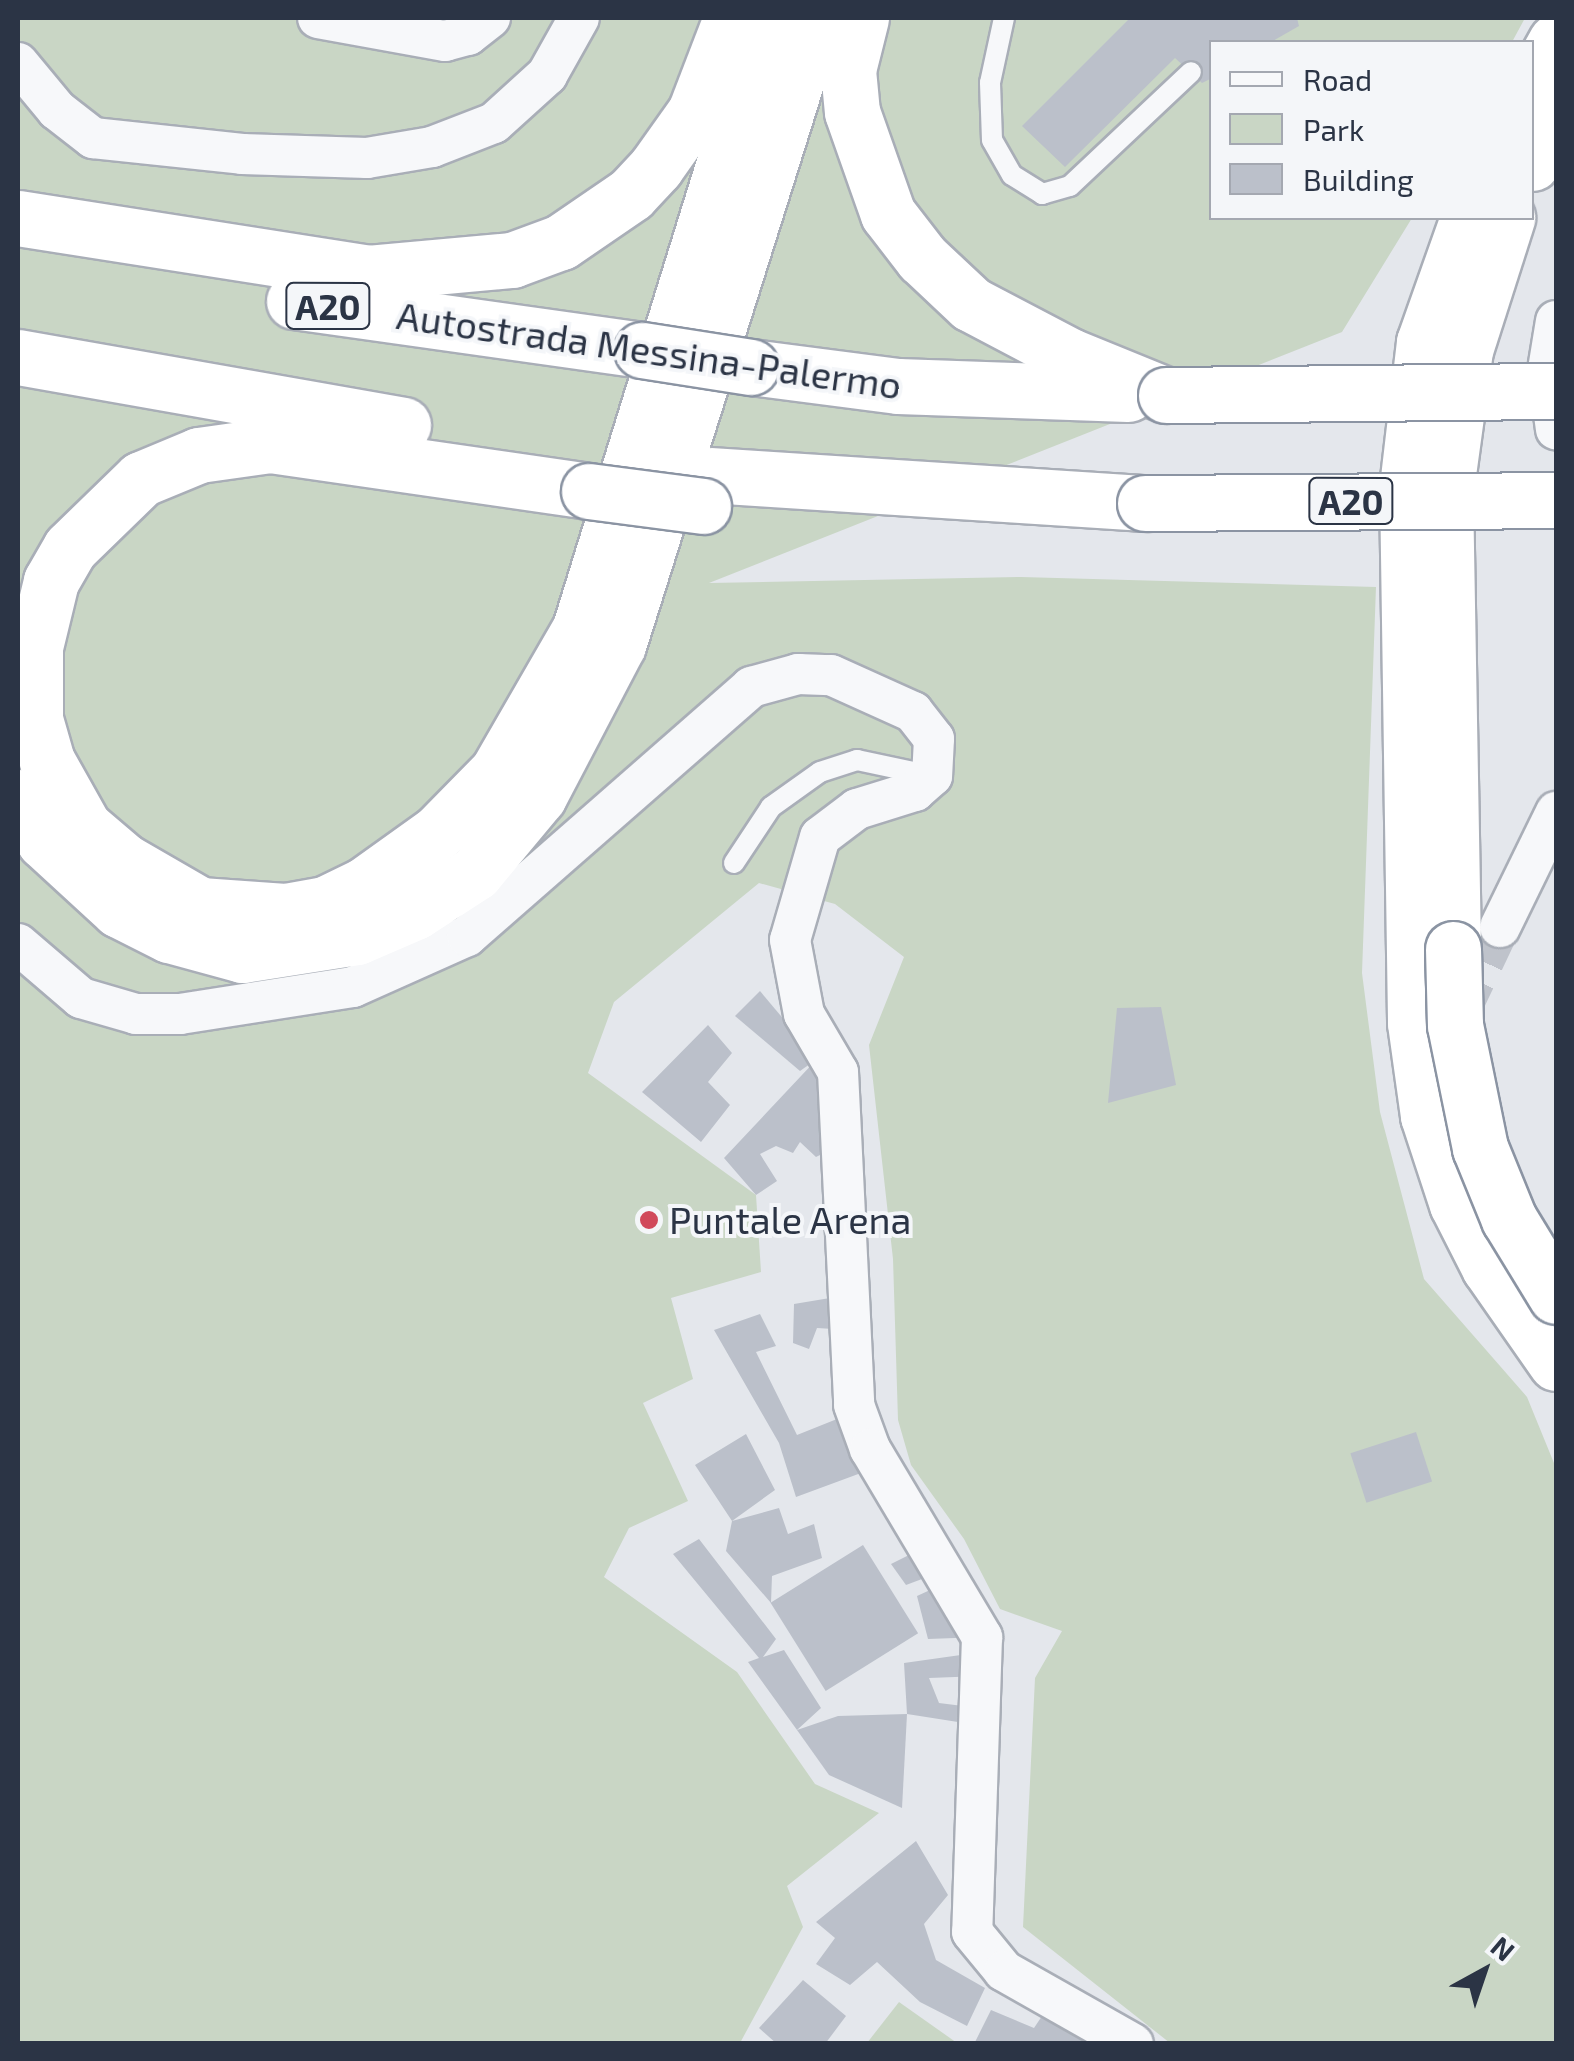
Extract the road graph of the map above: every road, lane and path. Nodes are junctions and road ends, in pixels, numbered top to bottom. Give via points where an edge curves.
1 (318, 18) edge
2 (490, 18) edge
3 (578, 18) edge
4 (731, 18) edge
5 (769, 18) edge
6 (816, 18) edge
7 (862, 18) edge
8 (1004, 18) edge
9 (1556, 41) edge
10 (18, 63) edge
11 (1191, 72) dead end
12 (1534, 80) edge
13 (1556, 114) edge
14 (1534, 159) edge
15 (18, 218) edge
16 (1467, 220) edge
17 (1505, 220) edge
18 (18, 244) edge
19 (1556, 321) edge
20 (18, 357) edge
21 (1556, 392) edge
22 (1166, 395) junction
23 (1556, 429) edge
24 (597, 476) junction
25 (1556, 500) edge
26 (932, 776) junction
27 (18, 798) edge
28 (1556, 812) edge
29 (734, 864) dead end
30 (1455, 943) junction
31 (18, 944) edge
32 (1556, 1296) edge
33 (1556, 1364) edge
34 (1133, 2044) edge

1 - 2 street via 445,41 468,35
3 - 10 street via 547,75 494,123 432,147 366,158 242,154 93,138 57,110
4 - 15 highway via 695,112 656,167 631,194 574,234 512,260 368,273
5 - 24 highway via 580,628 497,772 438,832 364,885 325,904 285,912 200,905 124,861 84,828 47,761 35,719 38,630 70,548 141,479 198,455 270,445
6 - 27 highway via 618,646 539,796 475,872 415,912 357,937 242,954 168,935 119,910 44,842
7 - 22 highway via 848,70 852,112 888,214 922,258 972,304 1070,356
8 - 11 lane via 990,84 992,140 1012,175 1042,194 1070,186
9 - 12 highway
13 - 14 highway
16 - 30 highway via 1424,342 1410,434
17 - 30 highway via 1465,350 1445,496
18 - 22 highway, Autostrada Messina-Palermo / A20, bridge via 303,303 751,367 898,386
19 - 23 street via 1548,370
20 - 24 highway
21 - 22 highway, A20, bridge
24 - 25 highway, A20, bridge via 706,491 1145,503
26 - 29 lane via 856,760 820,772 771,807
26 - 31 street via 934,739 913,712 856,682 798,674 751,687 727,703 467,936 367,982 284,1001 136,1014 81,998
26 - 34 street via 915,791 842,818 813,852 790,940 809,1028 838,1072 857,1421 982,1637 972,1932 1004,1971
28 - 30 street
30 - 32 highway, bridge via 1455,1025 1480,1148 1509,1219
30 - 33 highway via 1421,1078 1440,1163 1489,1267

